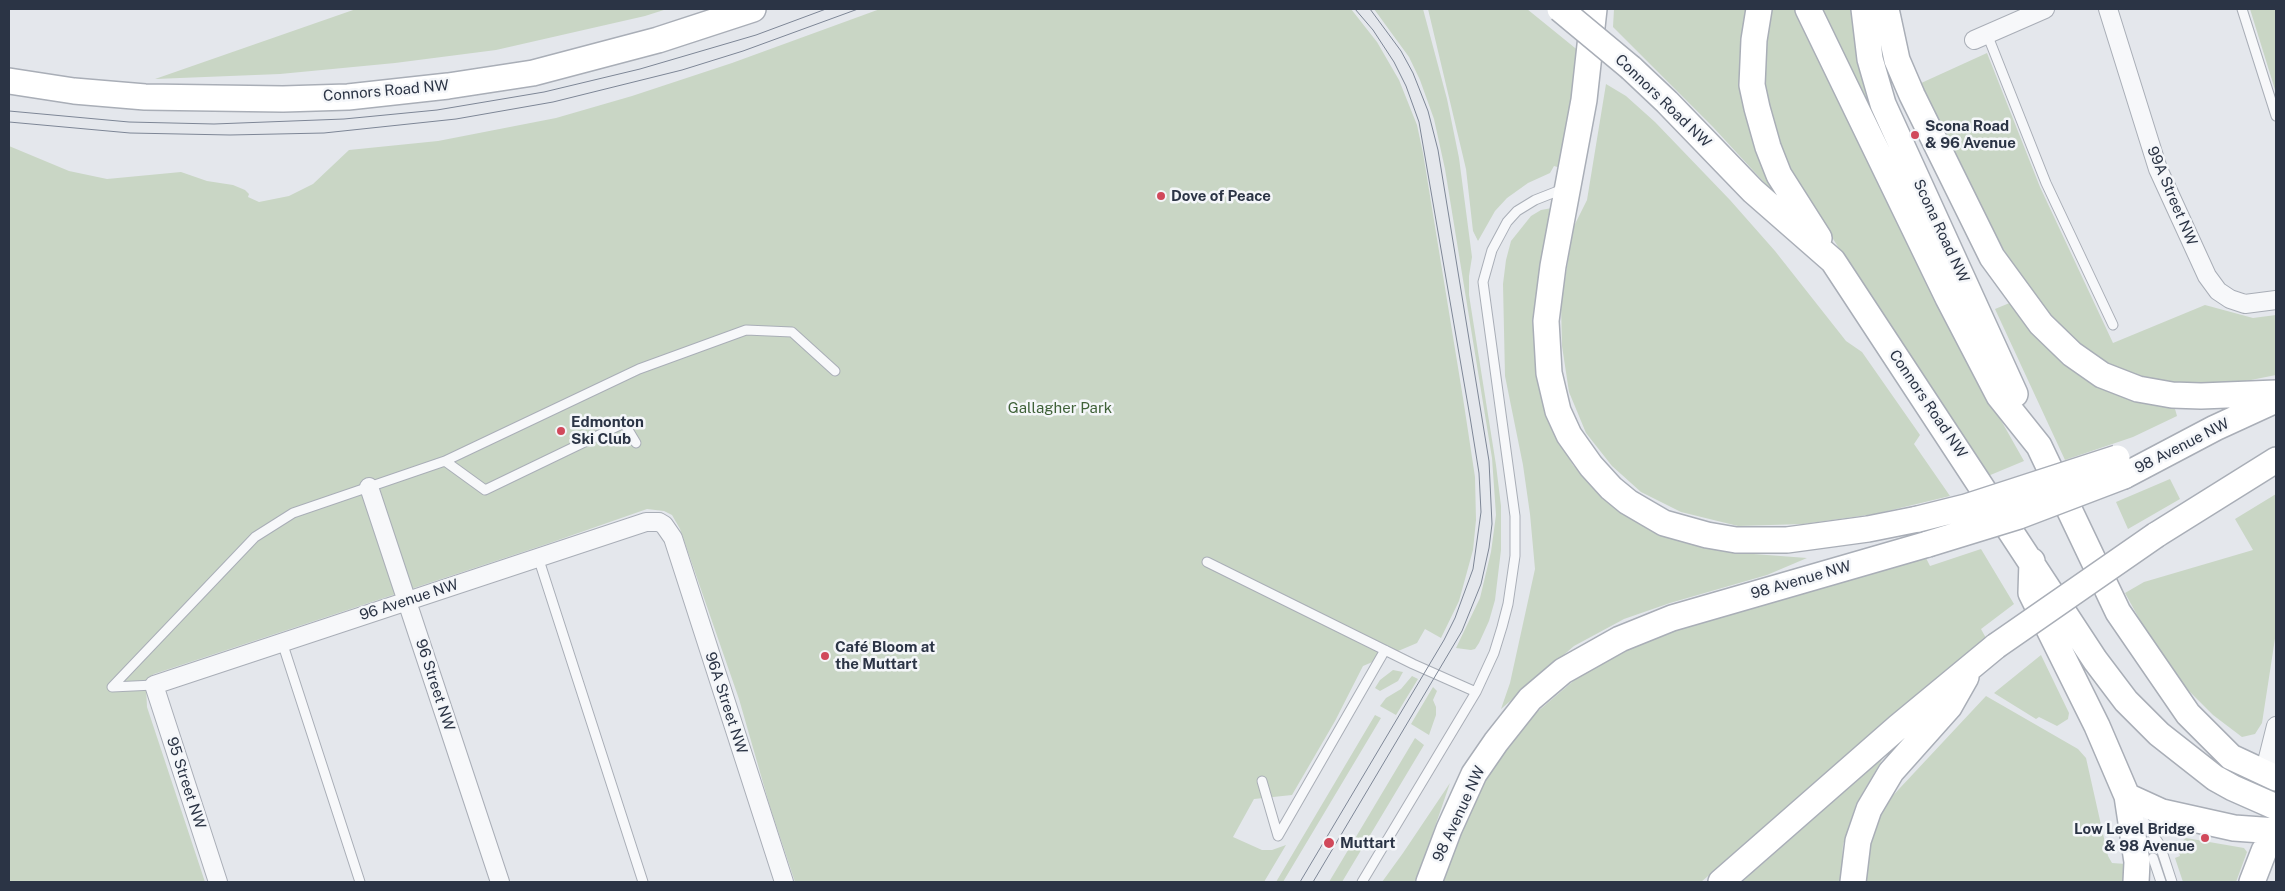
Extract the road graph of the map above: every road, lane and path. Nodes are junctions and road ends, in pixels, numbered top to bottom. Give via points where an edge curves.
1 (753, 9) edge
2 (1560, 9) edge
3 (1594, 9) edge
4 (1808, 9) edge
5 (1864, 9) edge
6 (1886, 9) edge
7 (2045, 9) edge
8 (2108, 9) edge
9 (2242, 9) edge
10 (1758, 12) edge
11 (1980, 37) joint
12 (9, 81) edge
13 (2276, 116) edge
14 (1567, 187) junction
15 (1833, 261) junction
16 (2276, 300) edge
17 (2113, 325) dead end
18 (835, 370) dead end
19 (2276, 394) edge
20 (2276, 400) edge
21 (636, 443) dead end
22 (2039, 446) junction
23 (445, 460) junction
24 (2276, 460) edge
25 (2120, 467) junction
26 (369, 487) junction
27 (664, 525) joint
28 (538, 557) junction
29 (2032, 561) junction
30 (1207, 562) dead end
31 (407, 601) junction
32 (282, 642) junction
33 (1385, 650) junction
34 (1974, 663) junction
35 (154, 684) junction
36 (1476, 692) junction
37 (2276, 726) edge
38 (2270, 776) edge
39 (1262, 781) dead end
40 (2127, 796) junction
41 (2276, 807) edge
42 (2276, 831) edge
43 (2153, 858) dead end
44 (218, 882) edge
45 (360, 882) edge
46 (500, 882) edge
47 (643, 882) edge
48 (784, 882) edge
49 (1362, 882) edge
50 (1429, 882) edge
51 (1721, 882) edge
52 (1854, 882) edge
53 (2136, 882) edge
54 (2161, 882) edge
55 (2172, 882) edge
56 (2252, 882) edge

1 - 12 main road, Connors Road NW via 658,40 533,73 348,97 240,100 145,97
2 - 15 main road, Connors Road NW, bridge via 1631,68 1753,191
3 - 14 main road via 1584,100
4 - 22 main road via 1999,396
5 - 22 main road, Scona Road NW via 1870,59 1883,104
6 - 19 main road via 1897,60 1912,95 1992,257 2041,324 2072,354 2102,375 2138,389 2182,395
7 - 11 street
8 - 16 street, 99A Street NW via 2158,169 2207,276 2218,291 2230,299 2245,304
9 - 13 lane
10 - 15 main road via 1752,85 1768,147 1779,175
11 - 17 lane
14 - 25 main road, bridge via 1552,266 1546,321 1549,373 1558,411 1569,436 1611,488 1628,502 1664,522 1736,540 1828,536 1918,519
14 - 36 lane via 1517,211 1497,238 1485,269 1484,295 1514,495 1516,537 1508,604 1494,652
15 - 29 main road, Connors Road NW
18 - 23 lane via 792,332 746,330 639,369
20 - 25 main road, 98 Avenue NW
21 - 23 lane via 624,423 485,490
22 - 38 main road via 2118,612 2188,714 2231,757
23 - 26 lane
24 - 34 main road, bridge via 2156,535
25 - 50 main road, 98 Avenue NW, bridge via 2018,516 1672,618 1620,639 1563,671 1530,699 1474,774
26 - 31 street, 96 Street NW
26 - 35 lane via 293,513 255,537 112,687
27 - 28 street, 96 Avenue NW via 646,522
27 - 48 street, 96A Street NW via 673,538
28 - 31 street, 96 Avenue NW
28 - 47 lane
29 - 40 main road via 2031,593 2097,726
29 - 41 main road, Connors Road NW via 2095,660 2126,701 2159,734 2215,778
30 - 33 lane
31 - 32 street, 96 Avenue NW
31 - 46 street, 96 Street NW
32 - 35 street, 96 Avenue NW
32 - 45 lane
33 - 36 lane
33 - 39 lane via 1278,836
34 - 51 main road
34 - 52 main road via 1949,707 1891,772 1869,809 1858,842
35 - 44 street, 95 Street NW
36 - 49 lane
37 - 38 street
40 - 42 main road via 2162,812 2234,828
40 - 53 main road via 2137,862
40 - 55 lane via 2160,845
42 - 56 main road via 2264,850
43 - 54 lane

